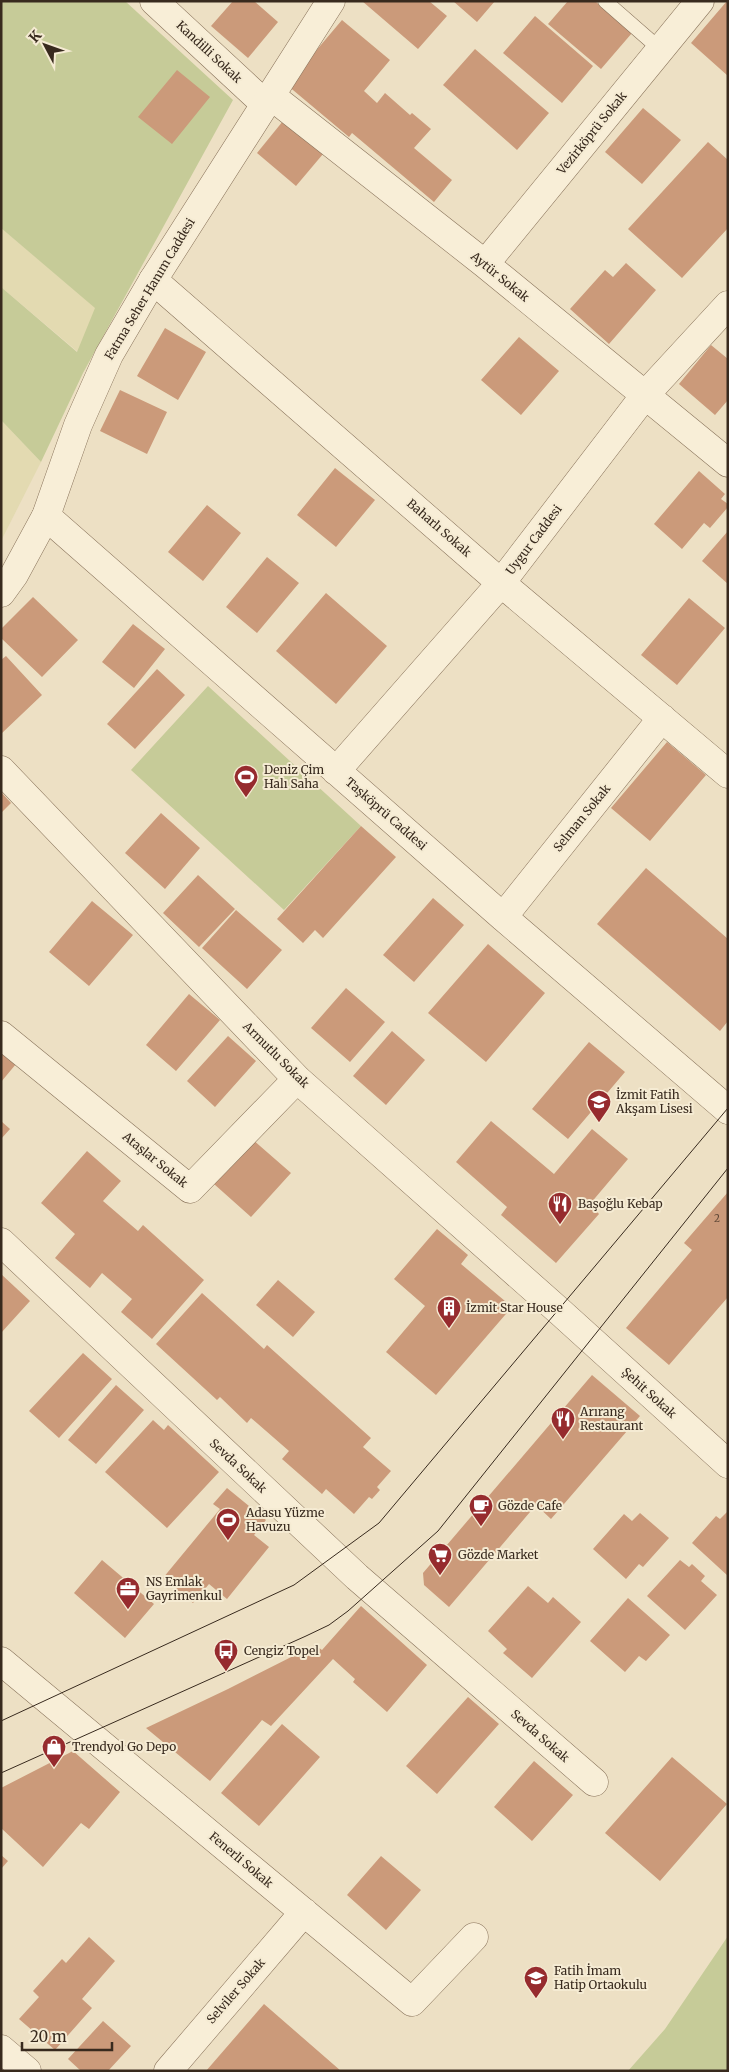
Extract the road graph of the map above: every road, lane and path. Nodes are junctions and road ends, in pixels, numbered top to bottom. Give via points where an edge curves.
1 (154, 1) edge
2 (331, 1) edge
3 (605, 1) edge
4 (700, 1) edge
5 (661, 50) junction
6 (268, 99) junction
7 (485, 264) junction
8 (153, 280) junction
9 (728, 305) edge
10 (645, 395) junction
11 (728, 463) edge
12 (46, 516) junction
13 (502, 583) junction
14 (1, 593) edge
15 (662, 718) junction
16 (1, 770) edge
17 (336, 770) junction
18 (728, 774) edge
19 (503, 917) junction
20 (1, 1035) edge
21 (297, 1079) junction
22 (728, 1110) edge
23 (1, 1242) edge
24 (570, 1321) joint
25 (728, 1464) edge
26 (1, 1661) edge
27 (594, 1782) dead end
28 (304, 1912) junction
29 (474, 1937) dead end
30 (1, 2049) edge
31 (27, 2071) edge
32 (168, 2071) edge

1 - 6 street, Kandilli Sokak
2 - 6 street, Fatma Seher Hanım Caddesi
3 - 5 lane
4 - 5 street, Vezirköprü Sokak
5 - 7 street, Vezirköprü Sokak
6 - 7 street, Aytür Sokak
6 - 8 street, Fatma Seher Hanım Caddesi
7 - 10 street, Aytür Sokak
8 - 12 street, Fatma Seher Hanım Caddesi via 109,355 78,425
8 - 13 street, Baharlı Sokak
9 - 10 street, Uygur Caddesi
10 - 11 street, Aytür Sokak
10 - 13 street, Uygur Caddesi
12 - 14 street, Fatma Seher Hanım Caddesi
12 - 17 street, Taşköprü Caddesi
13 - 15 street, Baharlı Sokak
13 - 17 street, Uygur Caddesi
15 - 18 street, Baharlı Sokak
15 - 19 street, Selman Sokak
16 - 21 street, Armutlu Sokak
17 - 19 street, Taşköprü Caddesi
19 - 22 street, Taşköprü Caddesi
20 - 21 street, Ataşlar Sokak via 190,1189
21 - 24 street, Armutlu Sokak
23 - 27 street, Sevda Sokak via 357,1578
24 - 25 street, Şehit Sokak
26 - 28 street, Fenerli Sokak
28 - 29 street, Fenerli Sokak via 412,2002
28 - 32 street, Selviler Sokak
30 - 31 street

